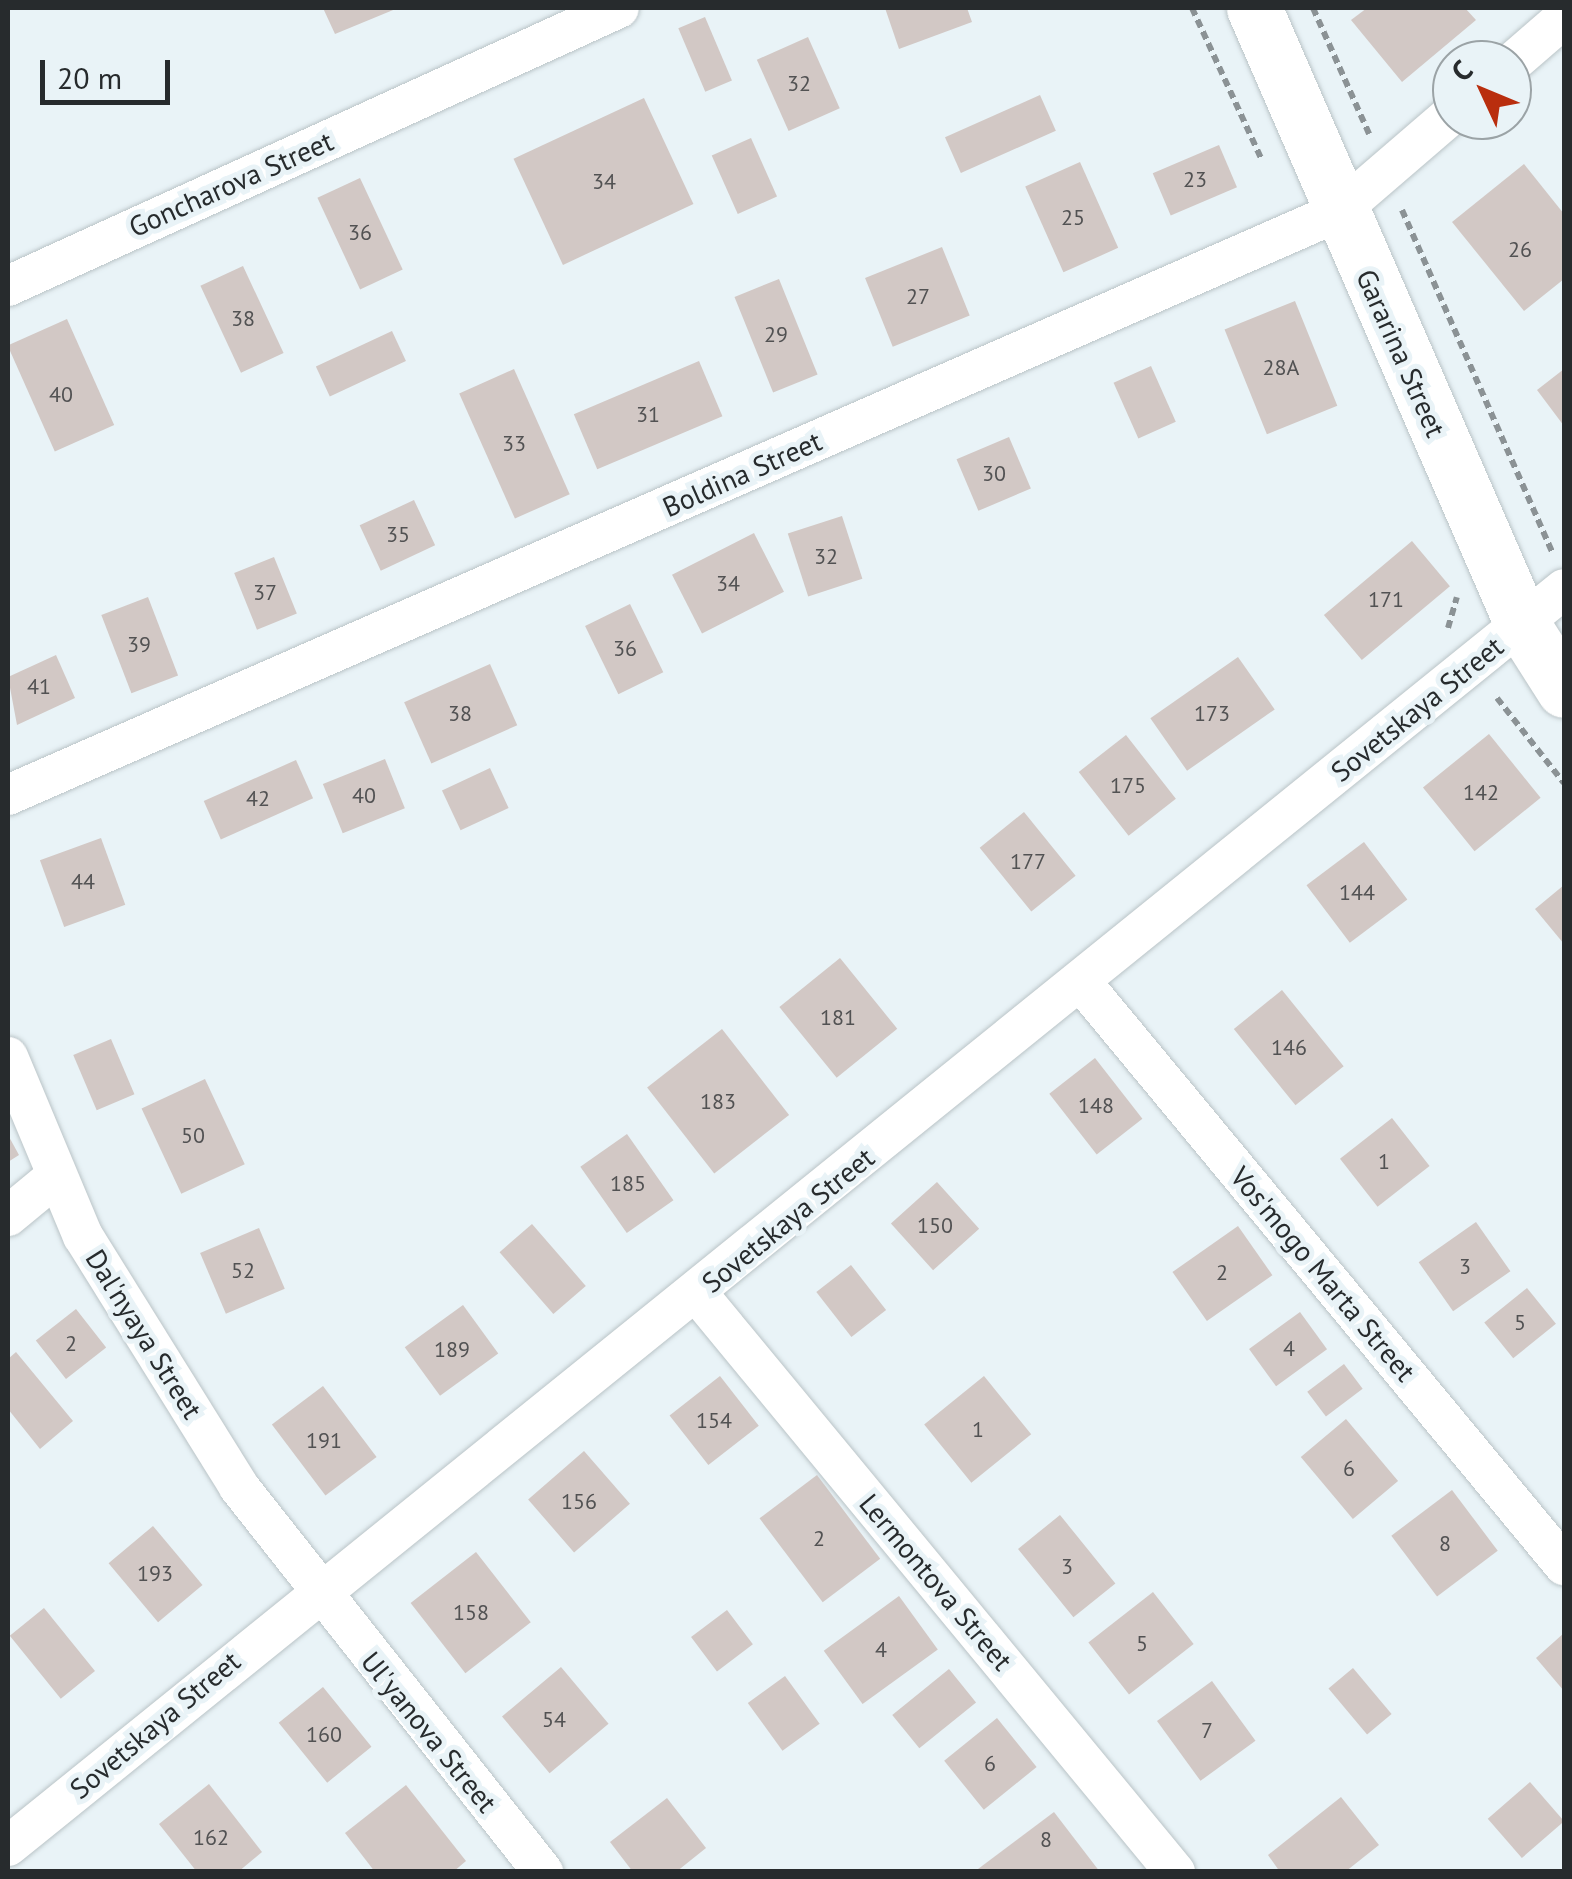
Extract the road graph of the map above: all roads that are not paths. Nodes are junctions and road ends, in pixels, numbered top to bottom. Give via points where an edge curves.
1 (619, 8) edge
2 (1254, 8) edge
3 (1564, 18) edge
4 (1532, 46) edge
5 (1432, 131) edge
6 (1338, 212) junction
7 (8, 286) edge
8 (1561, 576) edge
9 (1522, 624) junction
10 (1564, 690) edge
11 (8, 796) edge
12 (1082, 983) junction
13 (8, 1056) edge
14 (54, 1178) junction
15 (8, 1216) edge
16 (697, 1293) junction
17 (1564, 1565) edge
18 (316, 1592) junction
19 (8, 1846) edge
20 (542, 1872) edge
21 (1175, 1872) edge

1 - 7 street, Goncharova Street
2 - 6 main road, Gararina Street
3 - 4 street
5 - 6 street, Boldina Street
6 - 9 main road, Gararina Street
6 - 11 street, Boldina Street
8 - 9 street, Sovetskaya Street
9 - 10 main road, Gararina Street
9 - 12 street, Sovetskaya Street
12 - 16 street, Sovetskaya Street
12 - 17 street, Vos'mogo Marta Street
13 - 14 street, Dal'nyaya Street
14 - 15 street
14 - 18 street, Dal'nyaya Street via 238,1487
16 - 18 street, Sovetskaya Street
16 - 21 street, Lermontova Street
18 - 19 street, Sovetskaya Street
18 - 20 street, Ul'yanova Street

